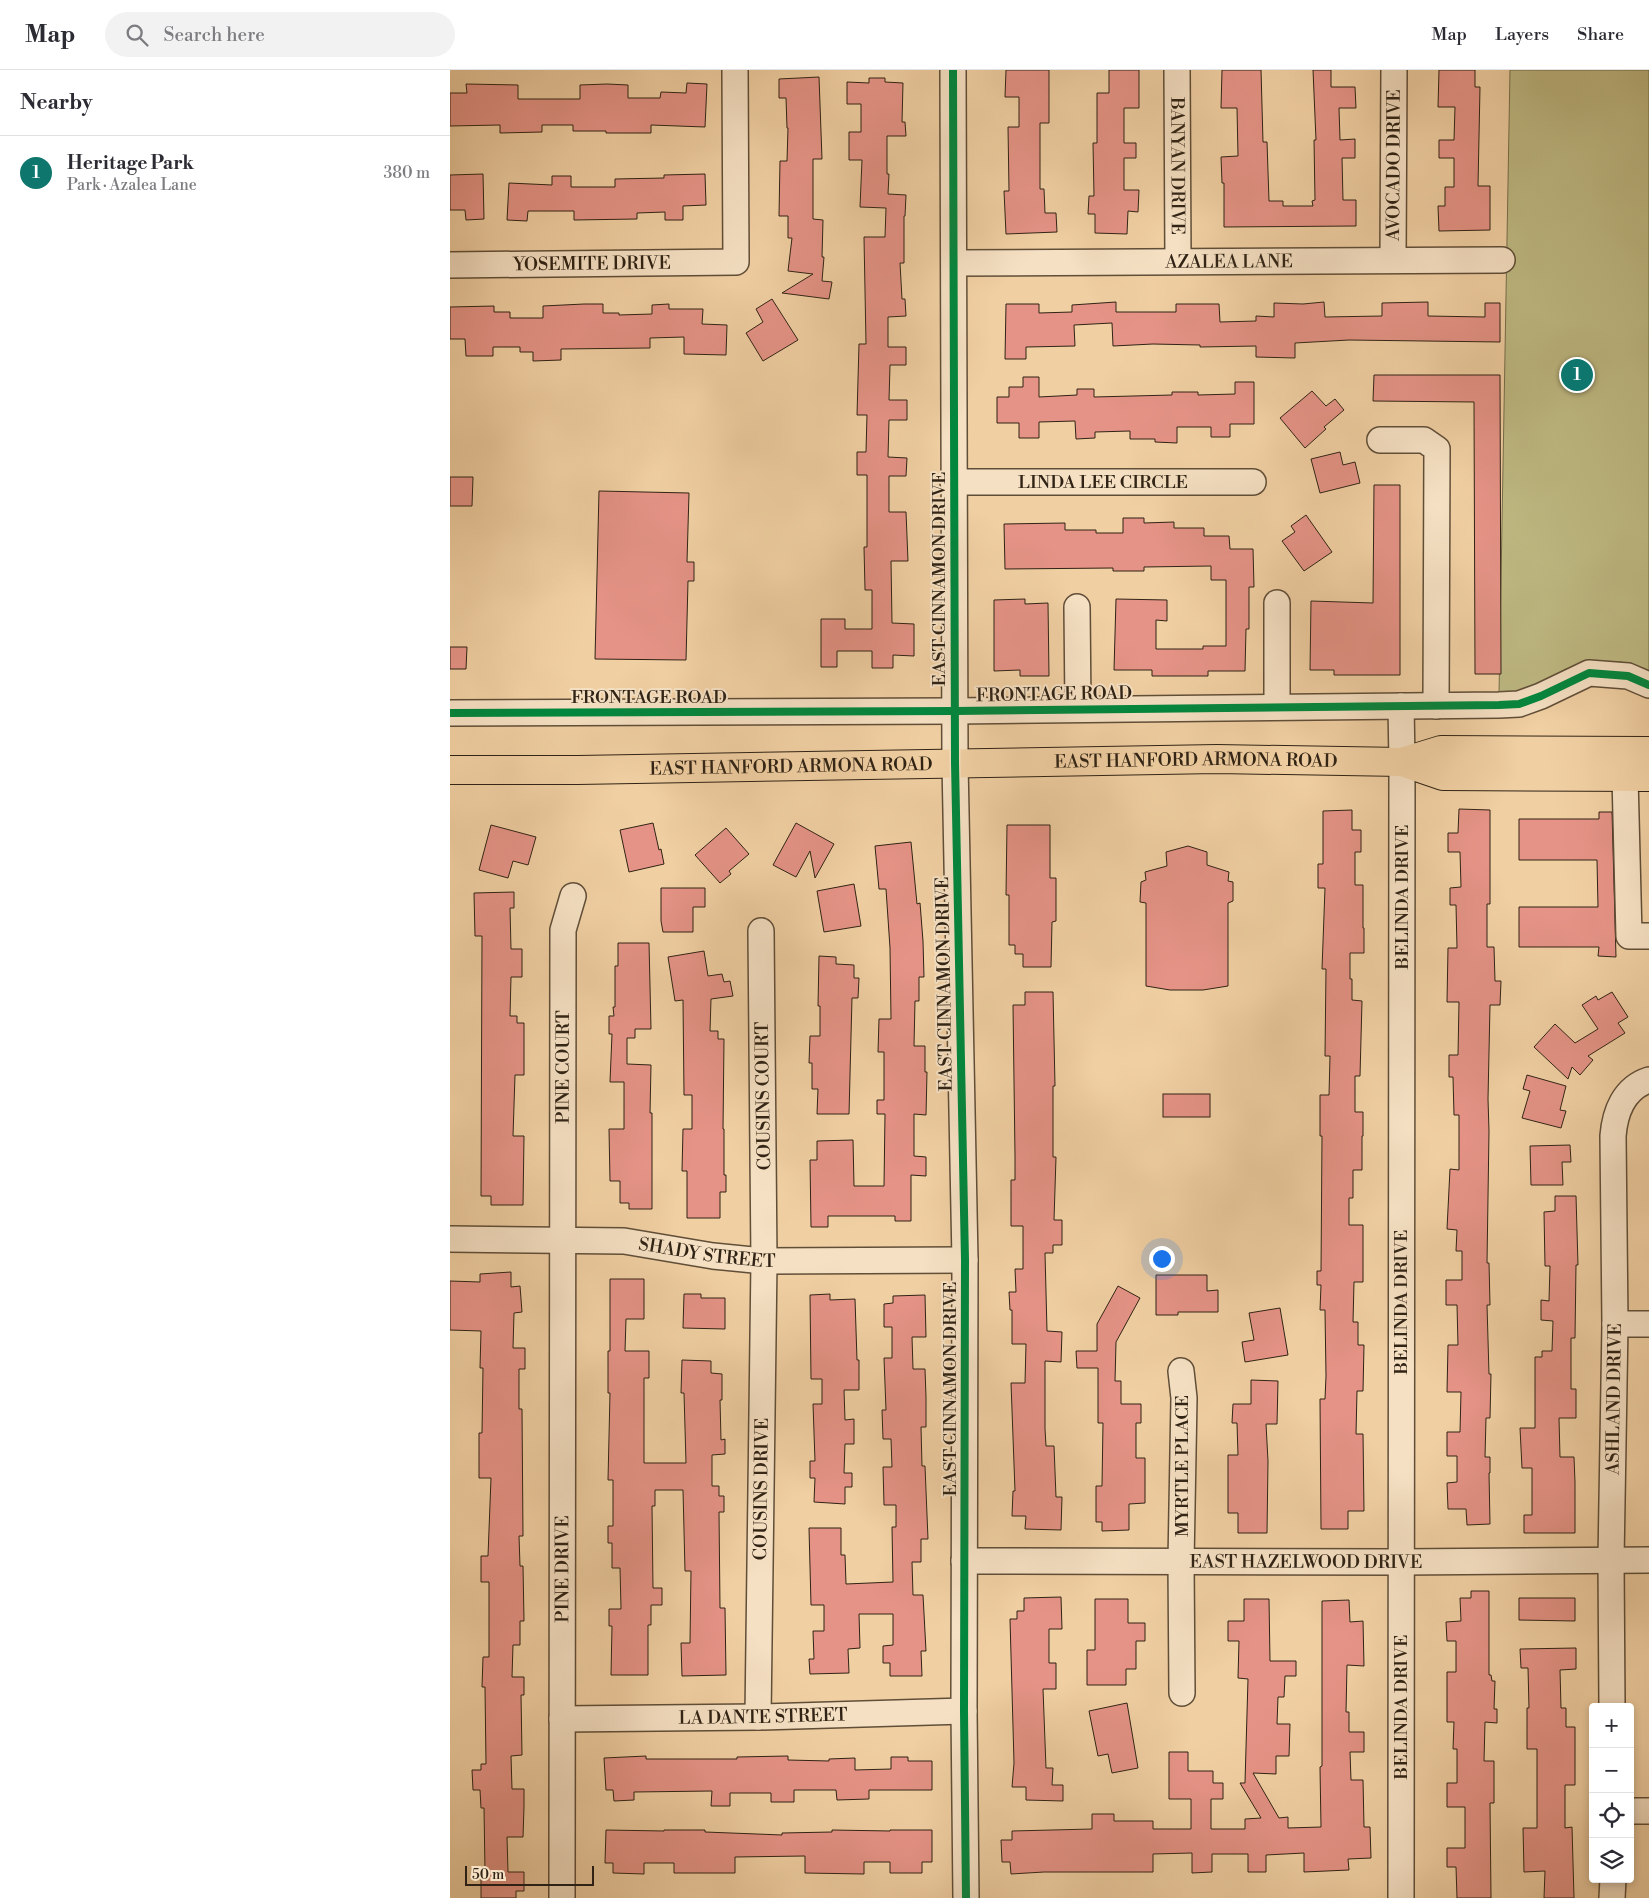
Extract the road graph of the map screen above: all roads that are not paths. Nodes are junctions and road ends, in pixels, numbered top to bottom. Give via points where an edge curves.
1 (735, 70) edge
2 (953, 70) edge
3 (1177, 70) edge
4 (1394, 70) edge
5 (1394, 260) junction
6 (1502, 260) dead end
7 (1178, 262) junction
8 (955, 263) junction
9 (450, 264) edge
10 (1380, 440) dead end
11 (953, 482) junction
12 (1253, 482) dead end
13 (1277, 603) dead end
14 (1077, 607) dead end
15 (1649, 685) edge
16 (1401, 706) junction
17 (1436, 706) junction
18 (1277, 707) junction
19 (1078, 709) junction
20 (955, 710) junction
21 (450, 713) edge
22 (1649, 751) edge
23 (1402, 762) junction
24 (955, 763) junction
25 (450, 770) edge
26 (1637, 777) edge
27 (573, 896) dead end
28 (761, 931) dead end
29 (1649, 936) edge
30 (1649, 1080) edge
31 (450, 1239) edge
32 (563, 1239) junction
33 (764, 1260) junction
34 (965, 1260) junction
35 (1615, 1324) junction
36 (1649, 1324) edge
37 (1181, 1371) dead end
38 (1611, 1560) junction
39 (1649, 1560) edge
40 (964, 1561) junction
41 (1181, 1562) junction
42 (1401, 1562) junction
43 (1182, 1693) dead end
44 (1612, 1703) edge
45 (964, 1711) junction
46 (758, 1717) junction
47 (562, 1719) junction
48 (1634, 1811) edge
49 (1649, 1811) edge
50 (1612, 1883) edge
51 (562, 1898) edge
52 (966, 1898) edge
53 (1401, 1898) edge
54 (1612, 1898) edge

1 - 9 street, YOSEMITE DRIVE via 736,262
2 - 8 street, EAST CINNAMON DRIVE
3 - 7 street, BANYAN DRIVE
4 - 5 street, AVOCADO DRIVE
5 - 6 street, AZALEA LANE
5 - 7 street, AZALEA LANE
7 - 8 street, AZALEA LANE
8 - 11 street, EAST CINNAMON DRIVE
10 - 17 street via 1424,440 1436,449
11 - 12 street, LINDA LEE CIRCLE
11 - 20 street, EAST CINNAMON DRIVE
13 - 18 street
14 - 19 street
15 - 17 street, FRONTAGE ROAD via 1628,676 1589,673 1519,704
16 - 17 street, FRONTAGE ROAD
16 - 18 street, FRONTAGE ROAD
16 - 23 street, BELINDA DRIVE
18 - 19 street, FRONTAGE ROAD
19 - 20 street, FRONTAGE ROAD
20 - 21 street, FRONTAGE ROAD
20 - 24 street, EAST CINNAMON DRIVE
22 - 23 main road, EAST HANFORD ARMONA ROAD via 1441,750
23 - 24 main road, EAST HANFORD ARMONA ROAD
23 - 26 main road, EAST HANFORD ARMONA ROAD via 1443,776
23 - 42 street, BELINDA DRIVE
24 - 25 main road, EAST HANFORD ARMONA ROAD
24 - 34 street, EAST CINNAMON DRIVE
26 - 29 street via 1629,936
27 - 32 street, PINE COURT via 563,930
28 - 33 street, COUSINS COURT
30 - 35 street, ASHLAND DRIVE via 1627,1095 1619,1108 1613,1136
31 - 32 street, SHADY STREET
32 - 33 street, SHADY STREET via 624,1241 713,1256
32 - 47 street, PINE DRIVE
33 - 34 street, SHADY STREET
33 - 46 street, COUSINS DRIVE
34 - 40 street, EAST CINNAMON DRIVE
35 - 36 street
35 - 38 street, ASHLAND DRIVE
37 - 41 street, MYRTLE PLACE via 1184,1398
38 - 39 street, EAST HAZELWOOD DRIVE
38 - 42 street, EAST HAZELWOOD DRIVE
38 - 44 street, ASHLAND DRIVE
40 - 41 street, EAST HAZELWOOD DRIVE
40 - 45 street, EAST CINNAMON DRIVE
41 - 42 street, EAST HAZELWOOD DRIVE
41 - 43 street, MYRTLE PLACE
42 - 53 street, BELINDA DRIVE
45 - 46 street, LA DANTE STREET
45 - 52 street, EAST CINNAMON DRIVE
46 - 47 street, LA DANTE STREET
47 - 51 street, PINE DRIVE
48 - 49 street
50 - 54 street

